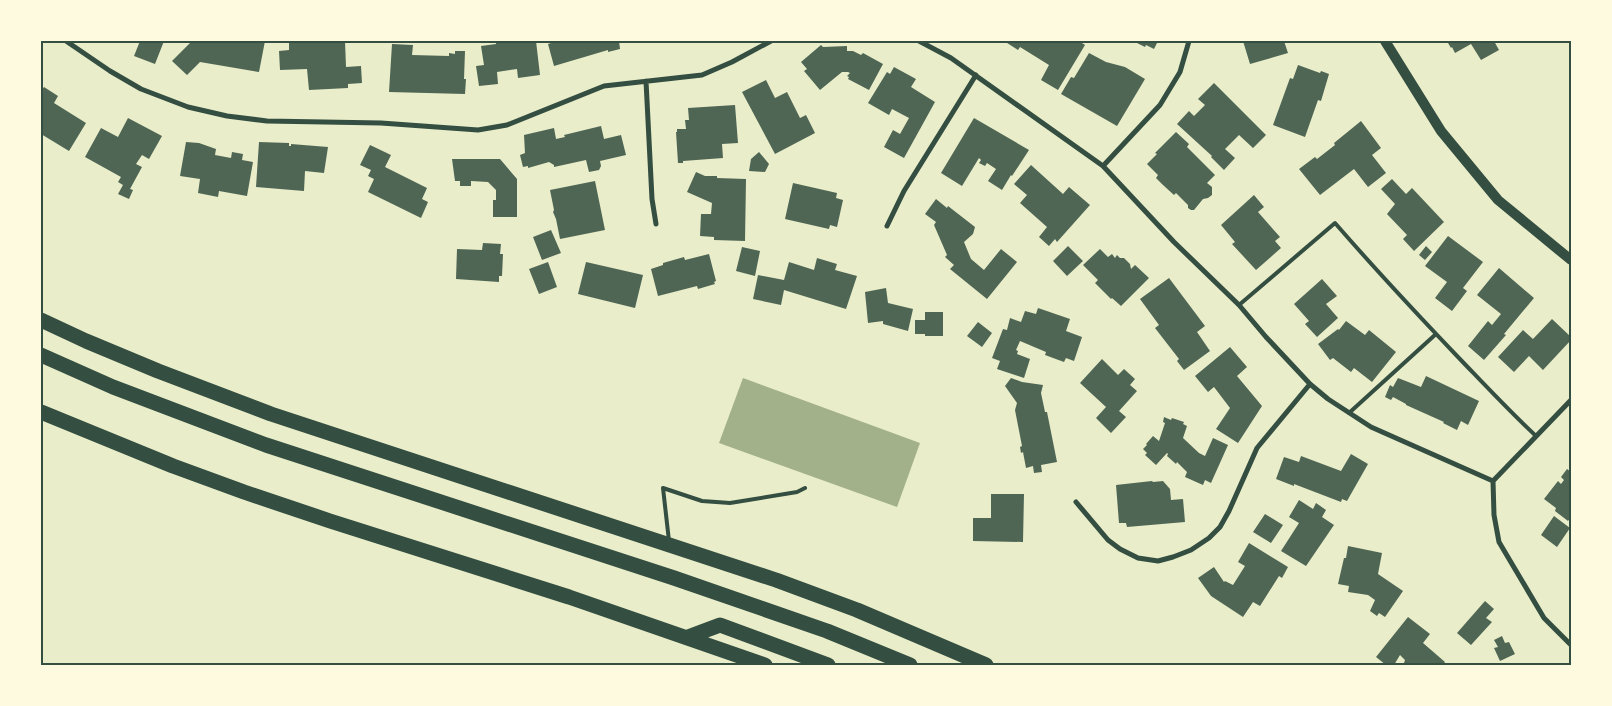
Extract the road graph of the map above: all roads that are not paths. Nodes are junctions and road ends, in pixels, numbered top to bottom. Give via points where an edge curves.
1 (66, 41) edge
2 (771, 41) edge
3 (919, 41) edge
4 (1189, 41) edge
5 (1385, 41) edge
6 (976, 75) junction
7 (646, 81) junction
8 (1103, 166) junction
9 (656, 224) dead end
10 (887, 226) dead end
11 (1571, 260) edge
12 (1239, 305) junction
13 (41, 320) edge
14 (1436, 334) junction
15 (41, 355) edge
16 (1310, 384) junction
17 (1571, 400) edge
18 (41, 412) edge
19 (1349, 413) junction
20 (1536, 436) junction
21 (1493, 480) junction
22 (805, 488) dead end
23 (1076, 502) dead end
24 (670, 544) junction
25 (688, 638) junction
26 (1571, 645) edge
27 (765, 665) edge
28 (828, 665) edge
29 (910, 665) edge
30 (986, 665) edge

1 - 7 street via 141,89 227,116 267,121 381,123 478,130 507,125 604,86
2 - 7 street via 702,75
3 - 6 street
4 - 8 street via 1180,72 1160,105
5 - 11 main road via 1441,131 1498,200
6 - 8 street
6 - 10 street via 904,190
7 - 9 street
8 - 12 street
12 - 14 lane via 1335,223
12 - 16 street
13 - 24 highway via 158,371 271,414
14 - 19 lane
14 - 20 lane
15 - 29 highway via 113,387 266,445 674,578 828,631
16 - 19 street
16 - 23 street via 1257,448 1220,527 1191,550 1158,561 1138,558 1108,540
17 - 20 street
18 - 25 highway via 244,492
19 - 21 street via 1379,430
20 - 21 street
21 - 26 street via 1499,542 1544,618
22 - 24 lane via 730,503 702,501 663,488
24 - 30 highway via 857,610
25 - 27 highway
25 - 28 highway via 720,625

